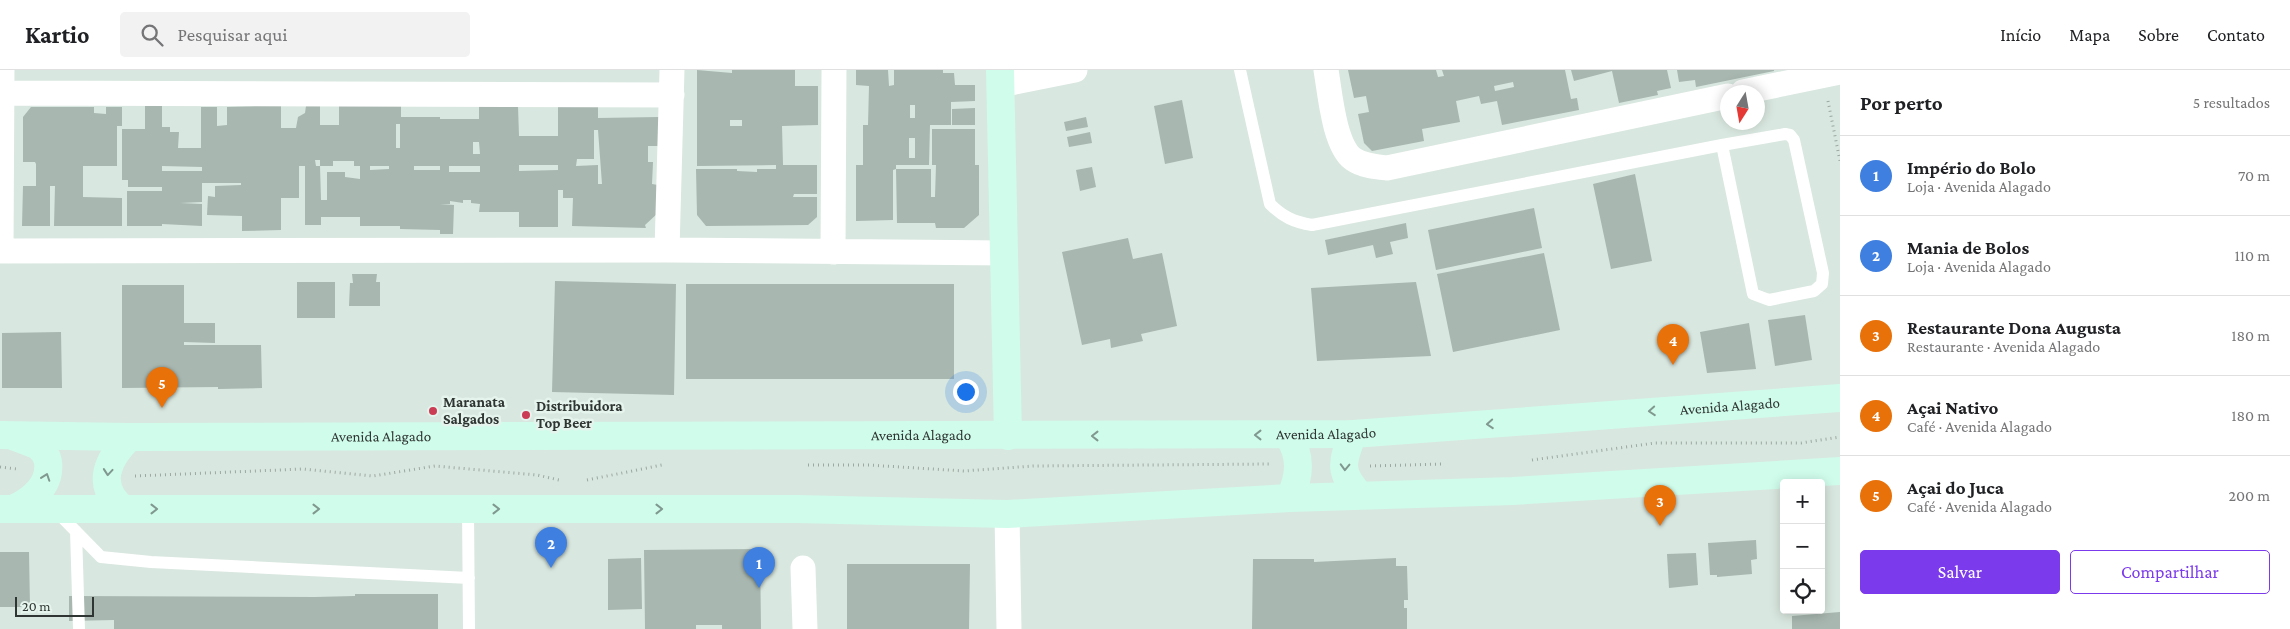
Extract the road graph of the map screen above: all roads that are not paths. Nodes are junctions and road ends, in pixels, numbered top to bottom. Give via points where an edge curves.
1 (672, 70) edge
2 (834, 70) edge
3 (1075, 70) edge
4 (1240, 70) edge
5 (1326, 70) edge
6 (1831, 74) edge
7 (1000, 77) edge
8 (2, 82) edge
9 (1765, 88) edge
10 (672, 95) junction
11 (1720, 98) edge
12 (1722, 145) junction
13 (667, 250) junction
14 (1, 251) edge
15 (833, 252) junction
16 (1005, 253) junction
17 (1840, 398) edge
18 (4, 434) edge
19 (1353, 434) junction
20 (1288, 435) junction
21 (1008, 436) junction
22 (130, 437) junction
23 (1840, 471) edge
24 (1360, 495) junction
25 (1290, 498) junction
26 (6, 509) edge
27 (55, 509) junction
28 (123, 509) junction
29 (468, 509) junction
30 (1007, 514) junction
31 (76, 531) junction
32 (803, 568) dead end
33 (469, 578) junction
34 (79, 629) edge
35 (469, 629) edge
36 (805, 629) edge
37 (1009, 629) edge

1 - 10 street
2 - 15 street
3 - 7 street
4 - 12 lane via 1270,204 1282,216 1312,225
5 - 11 street via 1339,141 1352,159 1369,166 1387,168
6 - 9 street
7 - 16 main road
8 - 10 street
8 - 14 street
10 - 13 street
12 - 12 lane via 1785,134 1794,140 1823,273 1822,284 1814,291 1768,300 1753,294
13 - 14 street
13 - 15 street
15 - 16 street
16 - 21 main road
17 -> 19 main road, Avenida Alagado
18 - 22 main road, Avenida Alagado
26 -> 18 main road via 29,502 46,482 49,471 47,456 39,447
19 - 20 main road, Avenida Alagado
19 - 24 main road via 1343,467 1348,483
20 -> 21 main road, Avenida Alagado
20 - 25 main road via 1299,464 1297,483
21 - 22 main road, Avenida Alagado
22 -> 28 main road via 109,461 107,477 109,492
23 - 24 main road via 1513,491
24 - 25 main road
25 - 30 main road
26 - 27 main road
27 - 28 main road
27 - 31 lane
28 -> 29 main road
29 -> 30 main road via 797,509
29 - 33 lane
30 - 37 street
31 - 33 lane via 101,557
31 - 34 lane
32 - 36 street
33 - 35 lane

